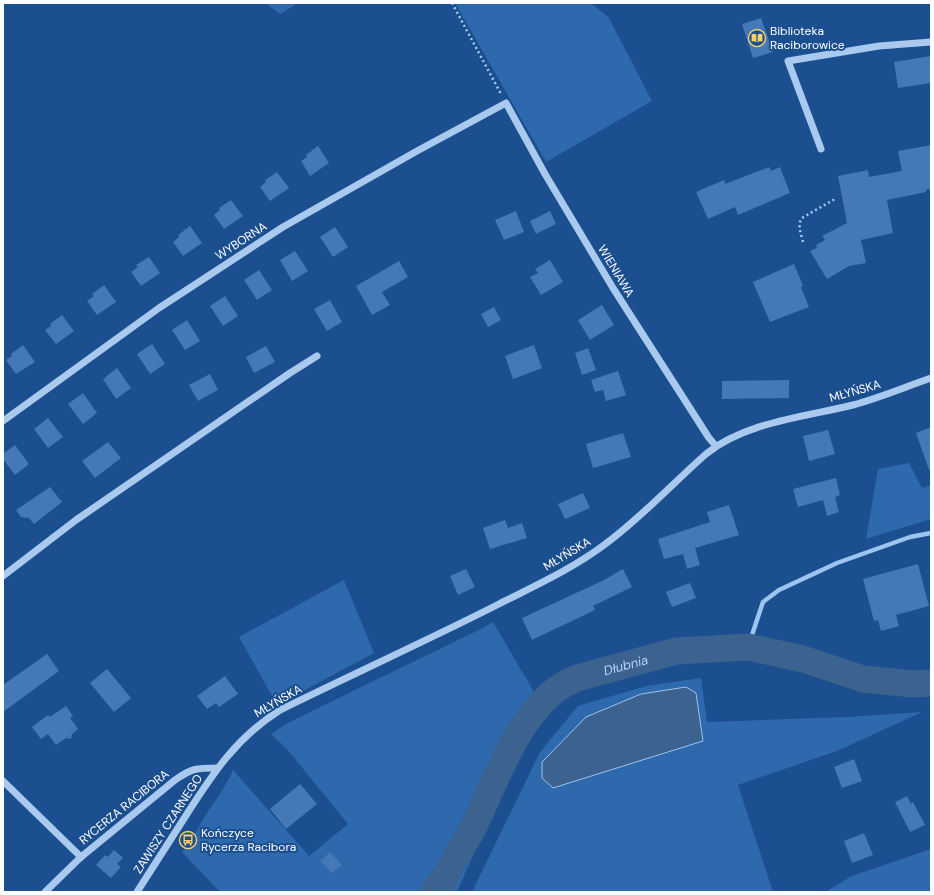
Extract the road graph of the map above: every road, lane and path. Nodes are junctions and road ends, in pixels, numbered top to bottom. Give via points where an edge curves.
1 (452, 3) edge
2 (931, 42) edge
3 (506, 103) junction
4 (821, 149) dead end
5 (835, 199) dead end
6 (803, 242) dead end
7 (317, 356) dead end
8 (931, 378) edge
9 (3, 421) edge
10 (716, 446) junction
11 (3, 576) edge
12 (217, 768) junction
13 (3, 780) edge
14 (82, 857) junction
15 (45, 892) edge
16 (137, 892) edge

1 - 3 path
2 - 4 street via 879,46 788,61
3 - 9 street, WYBORNA via 283,227 159,308
3 - 10 street, WIENIAWA via 613,288
5 - 6 path via 802,218 799,226
7 - 11 street via 76,520
8 - 10 street, MŁYŃSKA via 854,404 754,429
10 - 12 street, MŁYŃSKA via 631,524 605,544 555,575 483,612 280,710 253,729
12 - 14 street, RYCERZA RACIBORA via 196,768 186,772
12 - 16 street, ZAWISZY CZARNEGO
13 - 14 street, RYCERZA RACIBORA
14 - 15 street

